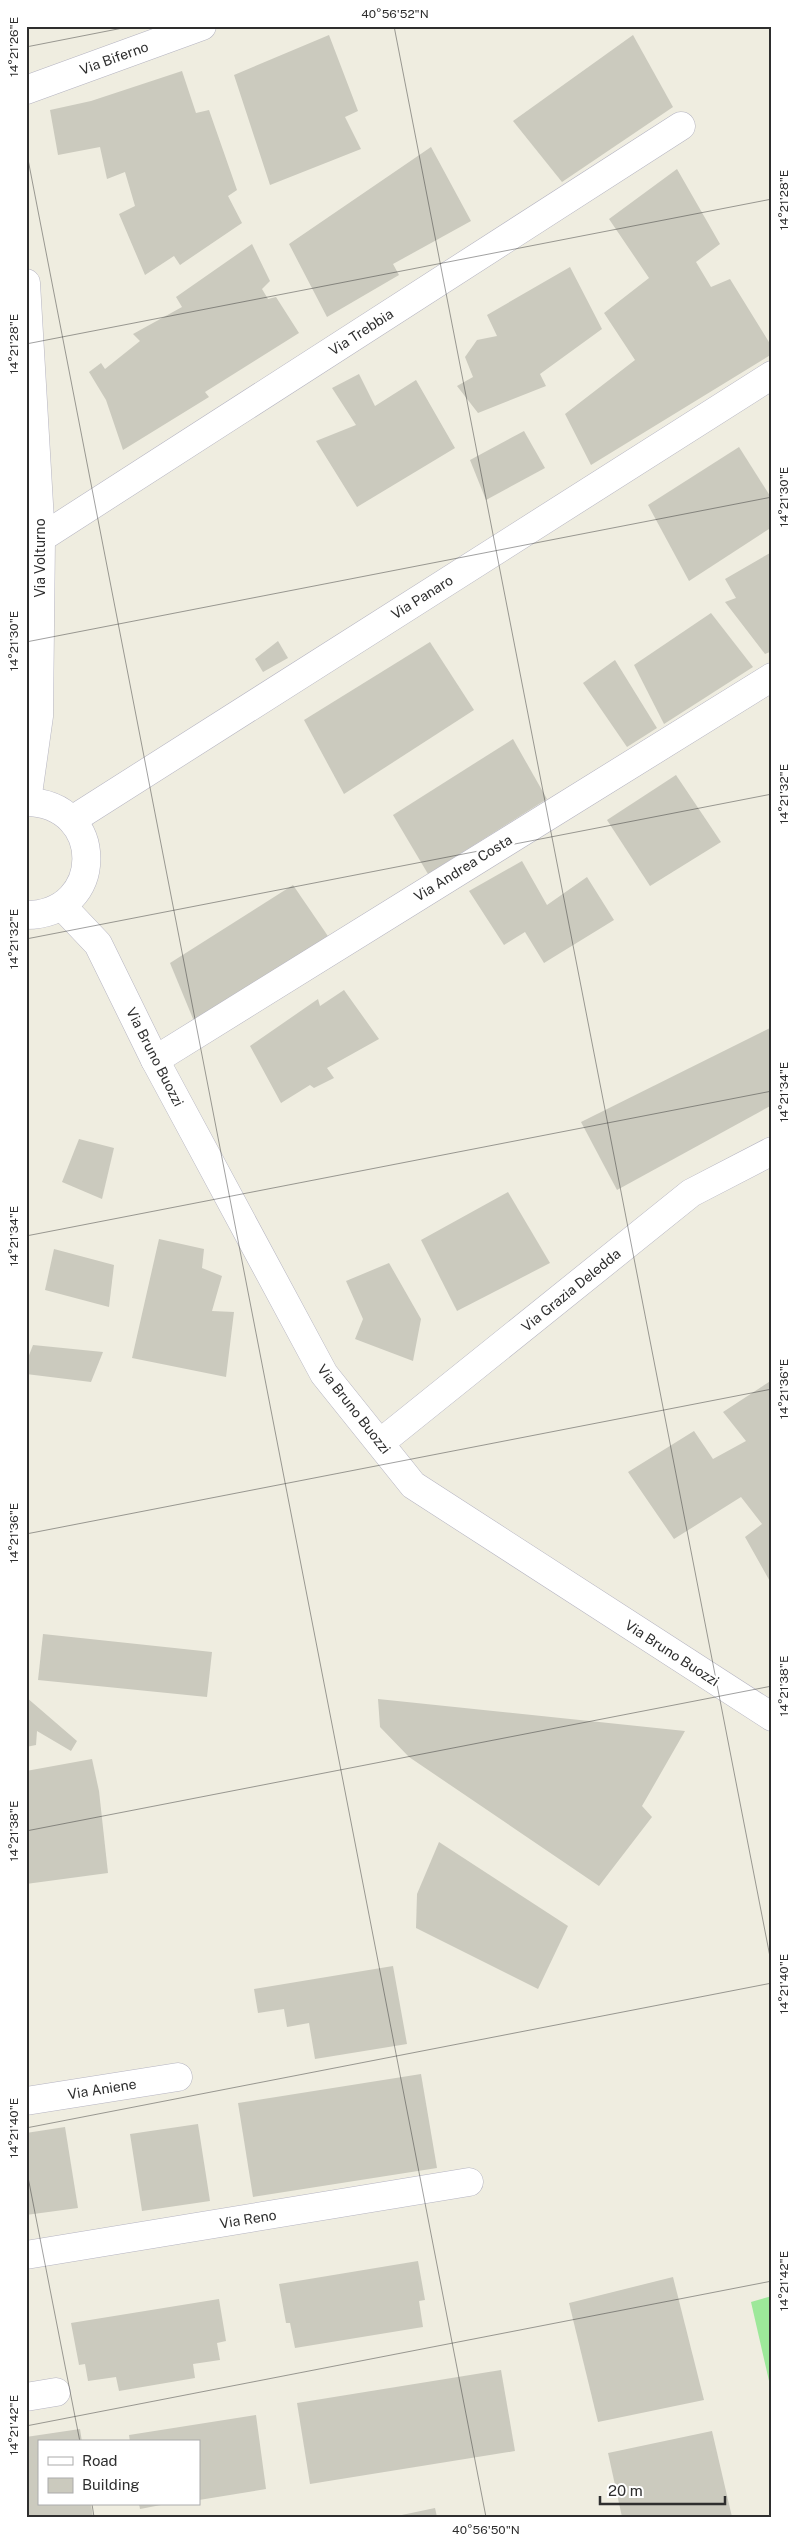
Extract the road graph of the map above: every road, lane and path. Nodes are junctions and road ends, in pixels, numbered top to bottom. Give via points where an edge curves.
1 (202, 26) edge
2 (26, 90) edge
3 (681, 126) dead end
4 (26, 283) edge
5 (772, 374) edge
6 (41, 538) junction
7 (772, 677) edge
8 (29, 762) edge
9 (27, 801) edge
10 (72, 820) junction
11 (62, 906) junction
12 (26, 915) edge
13 (155, 1060) junction
14 (772, 1151) edge
15 (380, 1443) junction
16 (772, 1717) edge
17 (178, 2077) dead end
18 (26, 2101) edge
19 (469, 2182) dead end
20 (26, 2255) edge
21 (56, 2392) dead end
22 (26, 2397) edge

1 - 2 street, Via Biferno
3 - 6 street, Via Trebbia
4 - 6 street, Via Volturno
5 - 10 street, Via Panaro
6 - 8 street, Via Volturno via 39,716
7 - 13 street, Via Andrea Costa
8 - 9 street, Via Volturno
9 - 10 street via 60,809
10 - 11 street via 84,836 88,855 85,875 77,892
11 - 12 street via 46,913
11 - 13 street, Via Bruno Buozzi via 98,944
13 - 15 street, Via Bruno Buozzi via 324,1374
14 - 15 street, Via Grazia Deledda via 691,1194
15 - 16 street, Via Bruno Buozzi via 413,1485
17 - 18 street, Via Aniene
19 - 20 street, Via Reno
21 - 22 street

